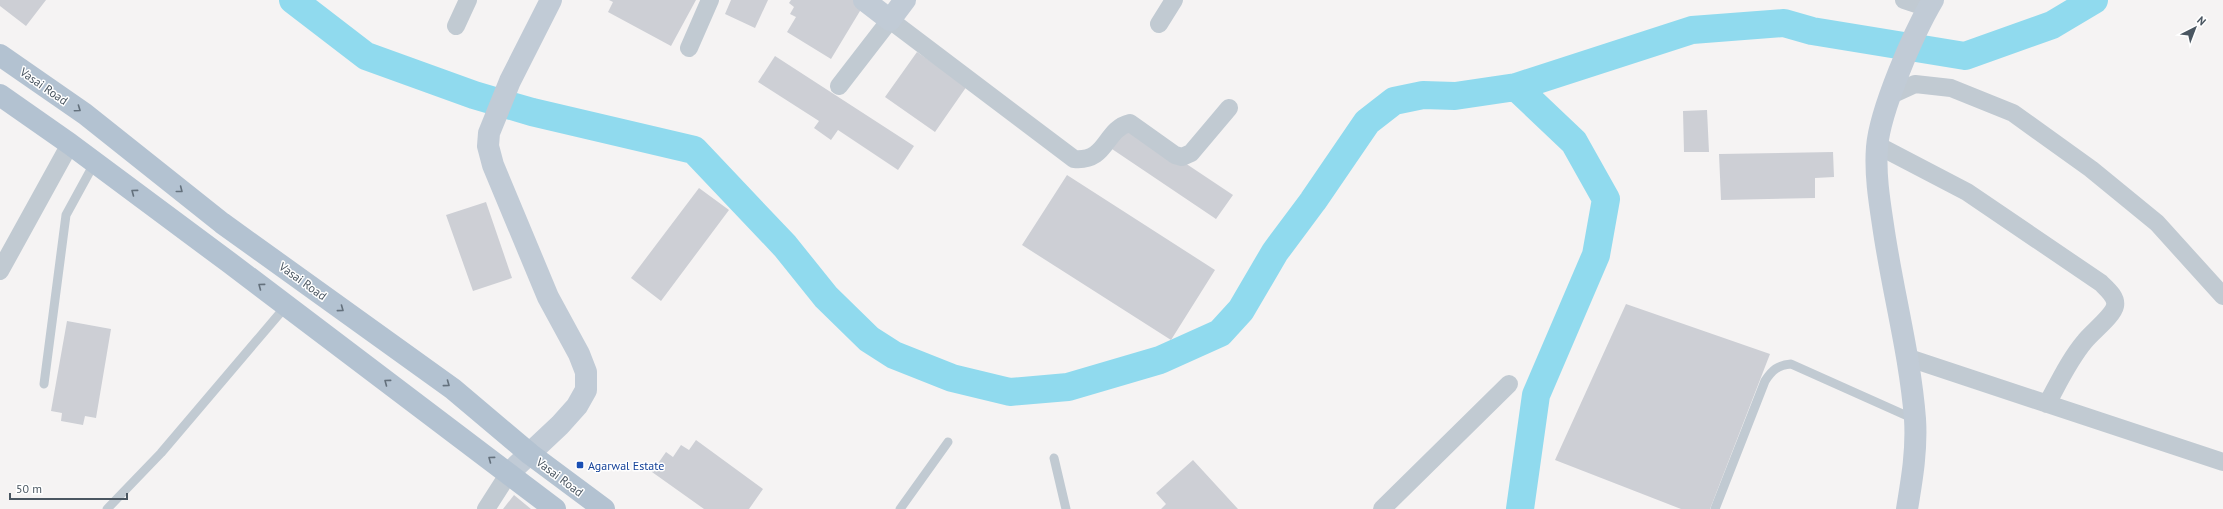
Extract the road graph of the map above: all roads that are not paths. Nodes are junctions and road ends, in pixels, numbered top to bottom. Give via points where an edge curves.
1 (468, 0) edge
2 (551, 0) edge
3 (710, 0) edge
4 (864, 0) edge
5 (905, 0) edge
6 (1174, 0) edge
7 (1904, 0) edge
8 (1928, 7) edge
9 (890, 20) junction
10 (1159, 24) dead end
11 (456, 26) dead end
12 (690, 48) dead end
13 (0, 55) edge
14 (839, 86) dead end
15 (1892, 91) junction
16 (0, 95) edge
17 (1229, 108) dead end
18 (70, 144) junction
19 (1877, 145) junction
20 (95, 162) junction
21 (0, 271) edge
22 (2223, 296) edge
23 (287, 305) junction
24 (1906, 357) junction
25 (44, 384) dead end
26 (1509, 384) dead end
27 (2047, 404) junction
28 (1915, 420) junction
29 (948, 442) dead end
30 (530, 454) junction
31 (1054, 458) dead end
32 (2223, 462) edge
33 (509, 473) junction
34 (107, 509) edge
35 (486, 509) edge
36 (555, 509) edge
37 (604, 509) edge
38 (900, 509) edge
39 (1066, 509) edge
40 (1382, 509) edge
41 (1715, 509) edge
42 (1907, 509) edge

1 - 11 street
2 - 30 street via 510,82 489,133 488,146 493,165 548,297 586,372 586,390 577,406
3 - 12 street
4 - 9 street
5 - 9 street
6 - 10 street
7 - 8 street
8 - 15 street
9 - 14 street
9 - 17 street via 1074,159 1086,160 1096,156 1122,125 1130,123 1175,155 1182,157 1191,153
13 -> 30 main road, Vasai Road via 85,114 222,223 453,389
15 - 19 street
15 - 22 street via 1915,84 1950,88 2013,113 2091,169 2158,223
16 - 18 main road
18 - 20 main road
18 - 21 street
19 - 24 street via 1877,179 1890,274
19 - 27 street via 1967,192 2101,283 2114,297 2115,306 2112,313 2070,361
23 -> 20 main road
20 - 25 lane via 66,215
33 -> 23 main road
23 - 34 lane via 161,453
24 - 27 street
24 - 28 street
26 - 40 street
27 - 32 street
28 - 41 lane via 1791,364 1781,365 1772,371 1765,381
28 - 42 street via 1915,462
29 - 38 lane
30 - 33 street
30 - 37 main road, Vasai Road
31 - 39 lane
33 - 35 street
33 - 36 main road

